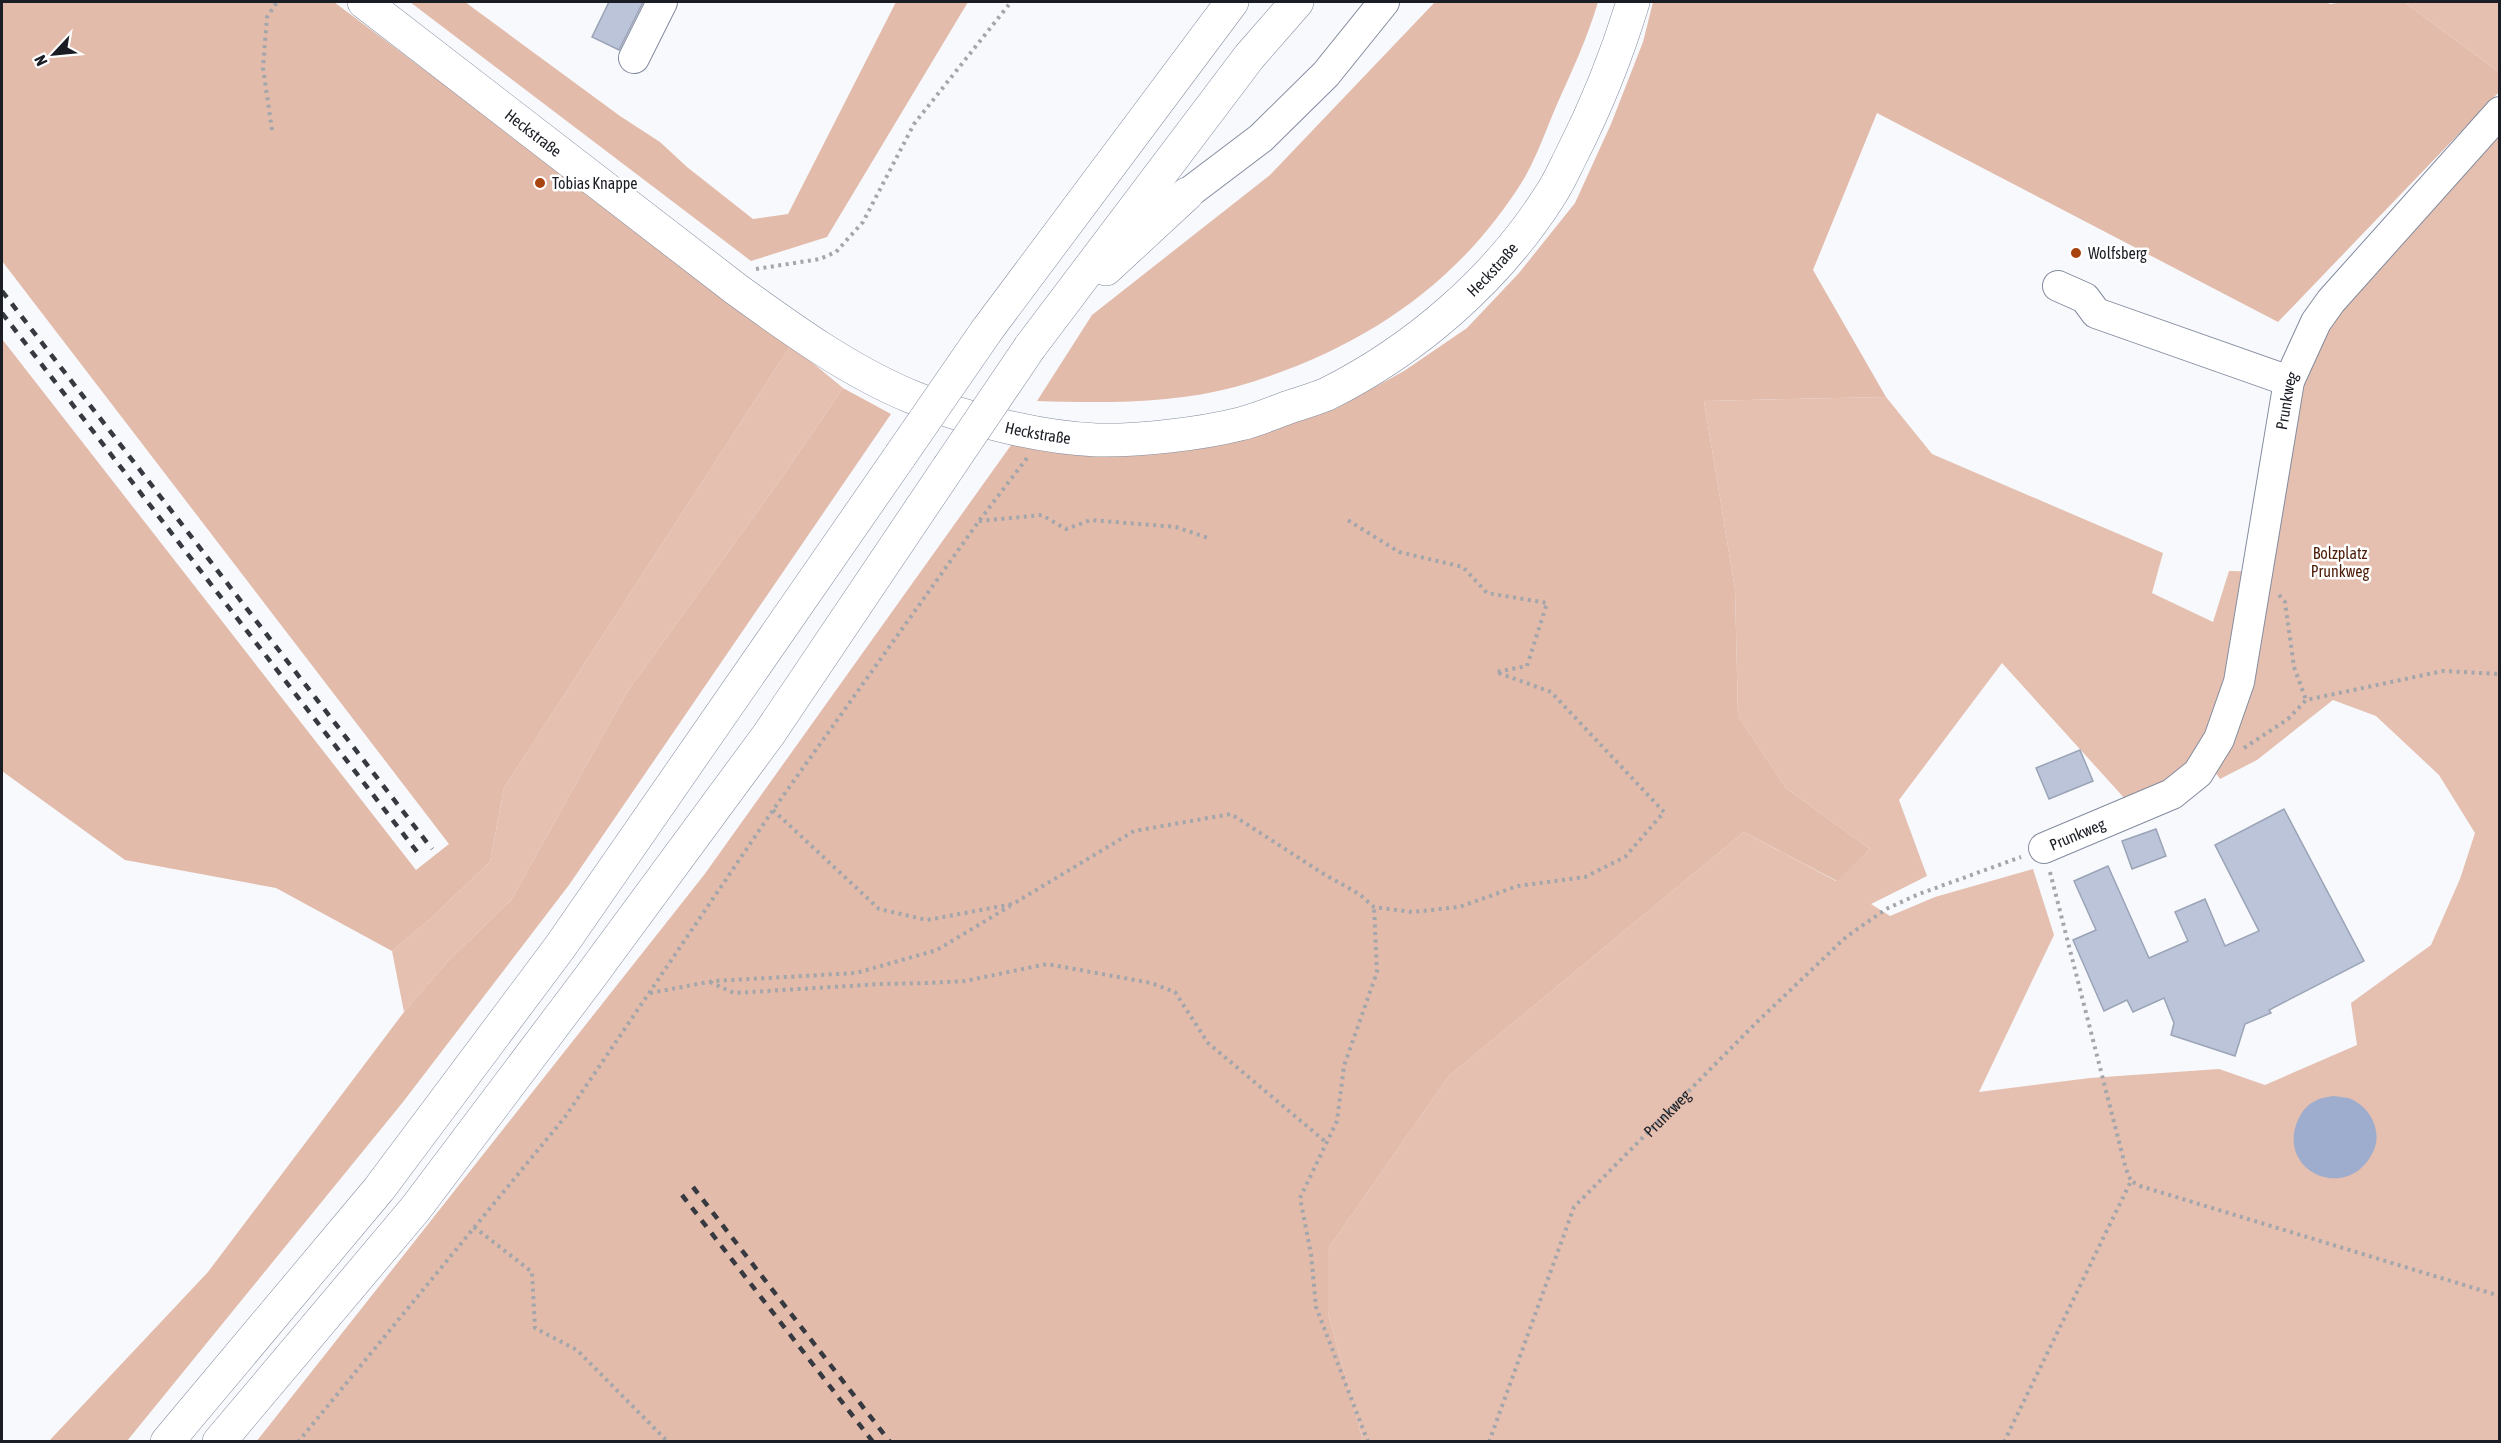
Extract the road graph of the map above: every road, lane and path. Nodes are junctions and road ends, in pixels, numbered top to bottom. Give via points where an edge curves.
1 (277, 2) edge
2 (662, 2) edge
3 (1011, 2) edge
4 (1232, 2) edge
5 (1296, 2) edge
6 (1384, 2) edge
7 (1633, 2) edge
8 (369, 3) edge
9 (634, 58) dead end
10 (2499, 112) edge
11 (272, 130) dead end
12 (1187, 194) joint
13 (2058, 286) dead end
14 (736, 289) junction
15 (1057, 311) junction
16 (2289, 381) junction
17 (1045, 434) junction
18 (1346, 519) dead end
19 (979, 521) junction
20 (1211, 539) dead end
21 (2256, 582) junction
22 (2499, 674) edge
23 (2306, 700) junction
24 (2237, 752) dead end
25 (773, 810) junction
26 (2044, 848) junction
27 (1013, 904) junction
28 (1374, 907) junction
29 (710, 982) junction
30 (650, 993) junction
31 (1327, 1143) junction
32 (2131, 1182) junction
33 (474, 1227) junction
34 (2499, 1296) edge
35 (167, 1442) edge
36 (219, 1442) edge
37 (298, 1442) edge
38 (668, 1442) edge
39 (1368, 1442) edge
40 (1489, 1442) edge
41 (2004, 1442) edge

1 - 11 path via 267,16 262,68
2 - 9 street
3 - 14 path via 914,124 863,222 836,252 820,259 752,270
4 - 35 main road, bridge via 987,330 560,947 379,1189
5 - 15 main road via 1249,57
6 - 12 street via 1326,74 1261,138
7 - 17 main road, Heckstraße via 1589,120 1550,197 1500,263 1449,313 1387,358 1326,394 1241,424 1182,434 1098,440
8 - 14 main road, Heckstraße
10 - 16 street, Prunkweg via 2331,301 2316,322
12 - 15 main road
13 - 16 street via 2085,298 2096,313
14 - 17 main road, Heckstraße via 857,370 912,397 966,416
15 - 36 main road, bridge via 769,734 590,977 416,1208
16 - 21 street, Prunkweg
17 - 19 path
18 - 28 path via 1399,552 1463,567 1487,593 1547,603 1527,666 1496,672 1551,692 1664,812 1625,857 1586,877 1518,886 1459,907 1412,912
19 - 20 path via 1042,515 1065,529 1091,520 1176,527
19 - 25 path
21 - 23 path via 2269,585 2285,602 2294,667
21 - 26 street, Prunkweg via 2239,682 2219,740 2198,773 2172,794
22 - 23 path via 2443,672
23 - 24 path via 2288,719
25 - 27 path via 879,909 927,920
25 - 30 path
26 - 32 path
26 - 40 path, Prunkweg via 1919,894 1886,909 1846,937 1574,1207
27 - 28 path via 1134,831 1231,814
27 - 29 path via 937,950 856,973
28 - 31 path via 1377,972 1344,1066 1337,1121
29 - 30 path
29 - 31 path via 734,993 936,983 1047,964 1151,983 1175,992 1208,1043
30 - 33 path via 565,1117
31 - 39 path via 1300,1198 1316,1307
32 - 34 path
32 - 41 path
33 - 37 path
33 - 38 path via 532,1272 535,1328 577,1350

